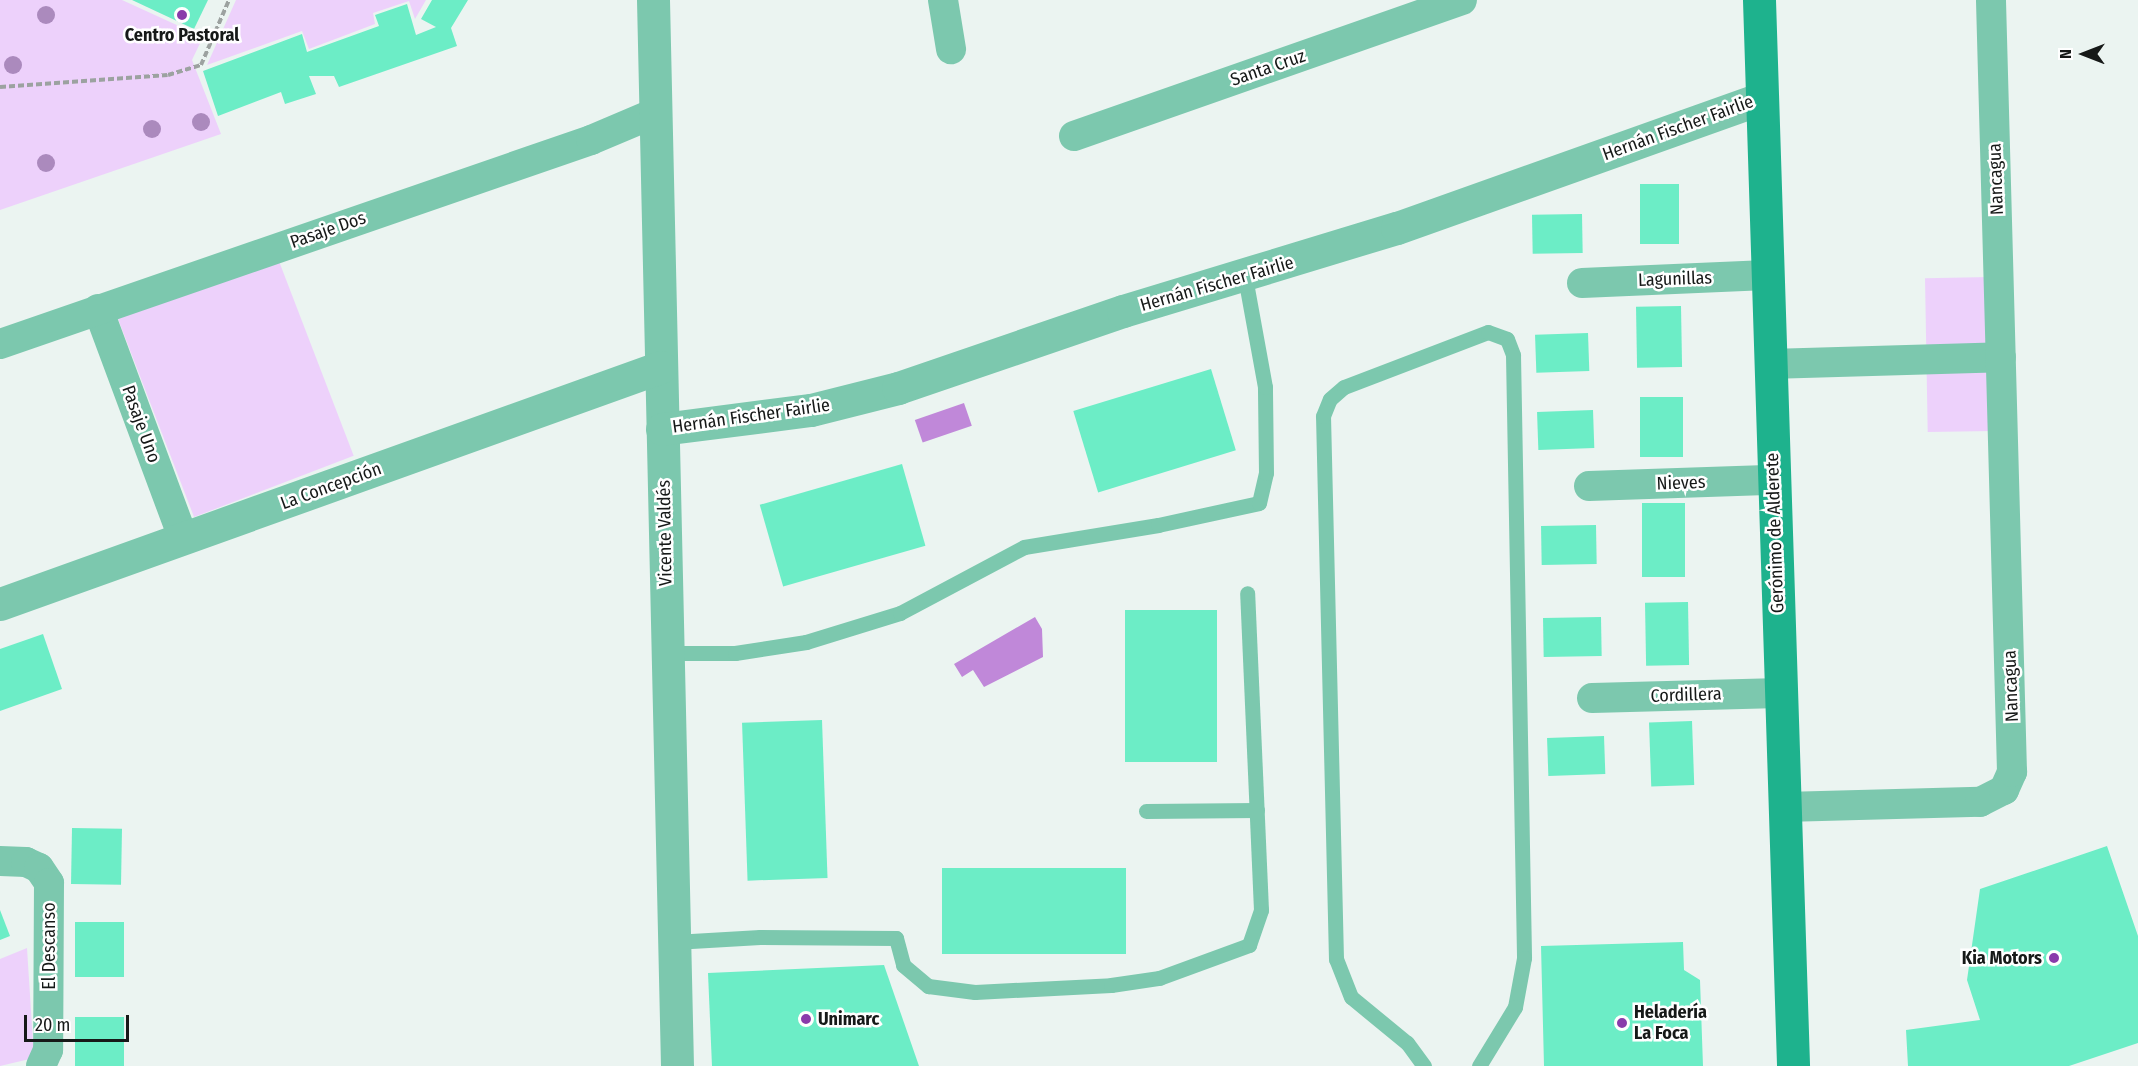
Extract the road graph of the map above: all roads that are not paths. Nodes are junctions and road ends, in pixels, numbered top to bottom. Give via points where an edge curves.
1 (653, 0) edge
2 (943, 0) edge
3 (1462, 0) edge
4 (1759, 0) edge
5 (1991, 0) edge
6 (951, 49) dead end
7 (1762, 98) junction
8 (656, 113) junction
9 (1074, 136) dead end
10 (1767, 275) junction
11 (1245, 277) junction
12 (1582, 283) dead end
13 (98, 309) junction
14 (0, 344) edge
15 (2001, 357) junction
16 (1770, 364) junction
17 (661, 366) junction
18 (662, 429) junction
19 (1774, 480) junction
20 (1589, 486) dead end
21 (184, 540) junction
22 (1247, 593) dead end
23 (0, 604) edge
24 (668, 653) junction
25 (1781, 693) junction
26 (1592, 698) dead end
27 (1784, 807) junction
28 (1257, 810) junction
29 (1146, 811) dead end
30 (0, 861) edge
31 (674, 942) junction
32 (41, 1066) edge
33 (677, 1066) edge
34 (1424, 1066) edge
35 (1479, 1066) edge
36 (1793, 1066) edge

1 - 8 street, Vicente Valdés
2 - 6 street
3 - 9 street, Santa Cruz
4 - 7 main road, Gerónimo de Alderete
5 - 15 street, Nancagua
7 - 10 main road, Gerónimo de Alderete
7 - 11 street, Hernán Fischer Fairlie via 1397,228
8 - 13 street, Pasaje Dos via 591,140
8 - 17 street, Vicente Valdés
10 - 12 street, Lagunillas
10 - 16 main road, Gerónimo de Alderete
11 - 18 street, Hernán Fischer Fairlie via 1123,311 852,402
11 - 24 lane via 1265,387 1266,473 1259,503 1158,525 1024,547 900,613 806,642 735,653
13 - 14 street, Pasaje Dos
13 - 21 street, Pasaje Uno
15 - 16 street
15 - 27 street, Nancagua via 2013,762 2009,782 1997,796 1980,802
16 - 19 main road, Gerónimo de Alderete
17 - 18 street, Vicente Valdés
17 - 21 street, La Concepción
18 - 24 street, Vicente Valdés
19 - 20 street, Nieves
19 - 25 main road, Gerónimo de Alderete
21 - 23 street, La Concepción
22 - 28 lane
24 - 31 street, Vicente Valdés
25 - 26 street, Cordillera
25 - 27 main road, Gerónimo de Alderete
27 - 36 main road, Gerónimo de Alderete
28 - 29 lane
28 - 31 lane via 1261,910 1249,945 1159,978 1111,985 975,992 928,986 903,964 896,938 760,937
30 - 32 street, El Descanso via 26,862 39,868 49,883 48,1050
31 - 33 street, Vicente Valdés
34 - 35 lane via 1407,1043 1351,997 1338,966 1323,416 1329,399 1344,387 1488,332 1507,339 1513,355 1524,958 1515,1007

